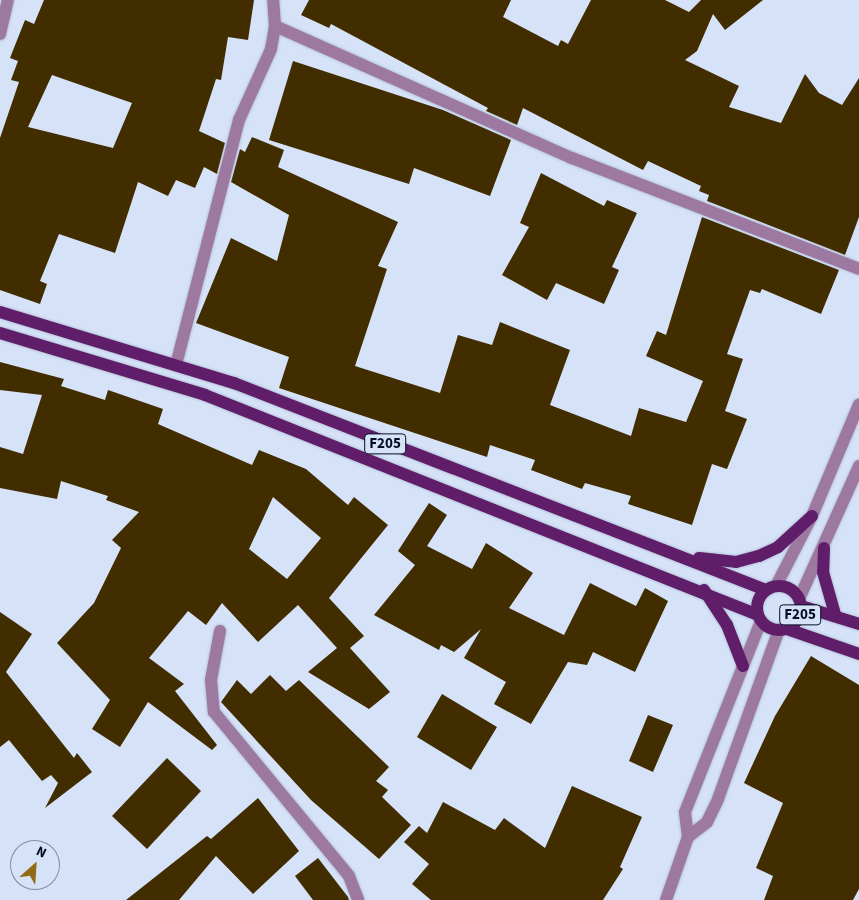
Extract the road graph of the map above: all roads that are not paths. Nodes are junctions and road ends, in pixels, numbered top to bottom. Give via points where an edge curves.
1 (8, 0) edge
2 (273, 0) edge
3 (276, 26) junction
4 (0, 34) edge
5 (859, 269) edge
6 (0, 312) edge
7 (0, 333) edge
8 (176, 365) junction
9 (859, 404) edge
10 (859, 466) edge
11 (812, 516) junction
12 (824, 548) junction
13 (682, 557) junction
14 (771, 588) junction
15 (704, 590) junction
16 (800, 603) junction
17 (835, 614) junction
18 (760, 618) junction
19 (859, 624) edge
20 (783, 630) junction
21 (220, 631) dead end
22 (859, 654) edge
23 (744, 666) junction
24 (688, 837) junction
25 (358, 900) edge
26 (666, 900) edge

1 - 4 street
2 - 3 street
3 - 5 street via 572,158
3 - 8 street via 271,49 239,120
6 - 8 main road, F205
7 - 15 main road, F205 via 205,396
8 - 13 main road, F205 via 234,383 634,542
9 - 11 street
10 - 12 street
11 - 13 main road via 778,547 759,556 736,562
11 - 14 street
12 - 16 street
12 - 17 main road via 823,572
13 - 14 main road, F205
14 - 16 main road, F205 via 785,586
14 - 18 main road, F205 via 758,601
15 - 18 main road, F205
15 - 23 main road via 727,625
16 - 17 main road, F205
16 - 20 main road, F205 via 798,620
17 - 19 main road, F205
18 - 20 main road, F205
18 - 23 street
20 - 22 main road, F205
20 - 24 street via 718,799 707,822
21 - 25 street via 211,680 214,712 350,876
23 - 24 street via 685,812
24 - 26 street

